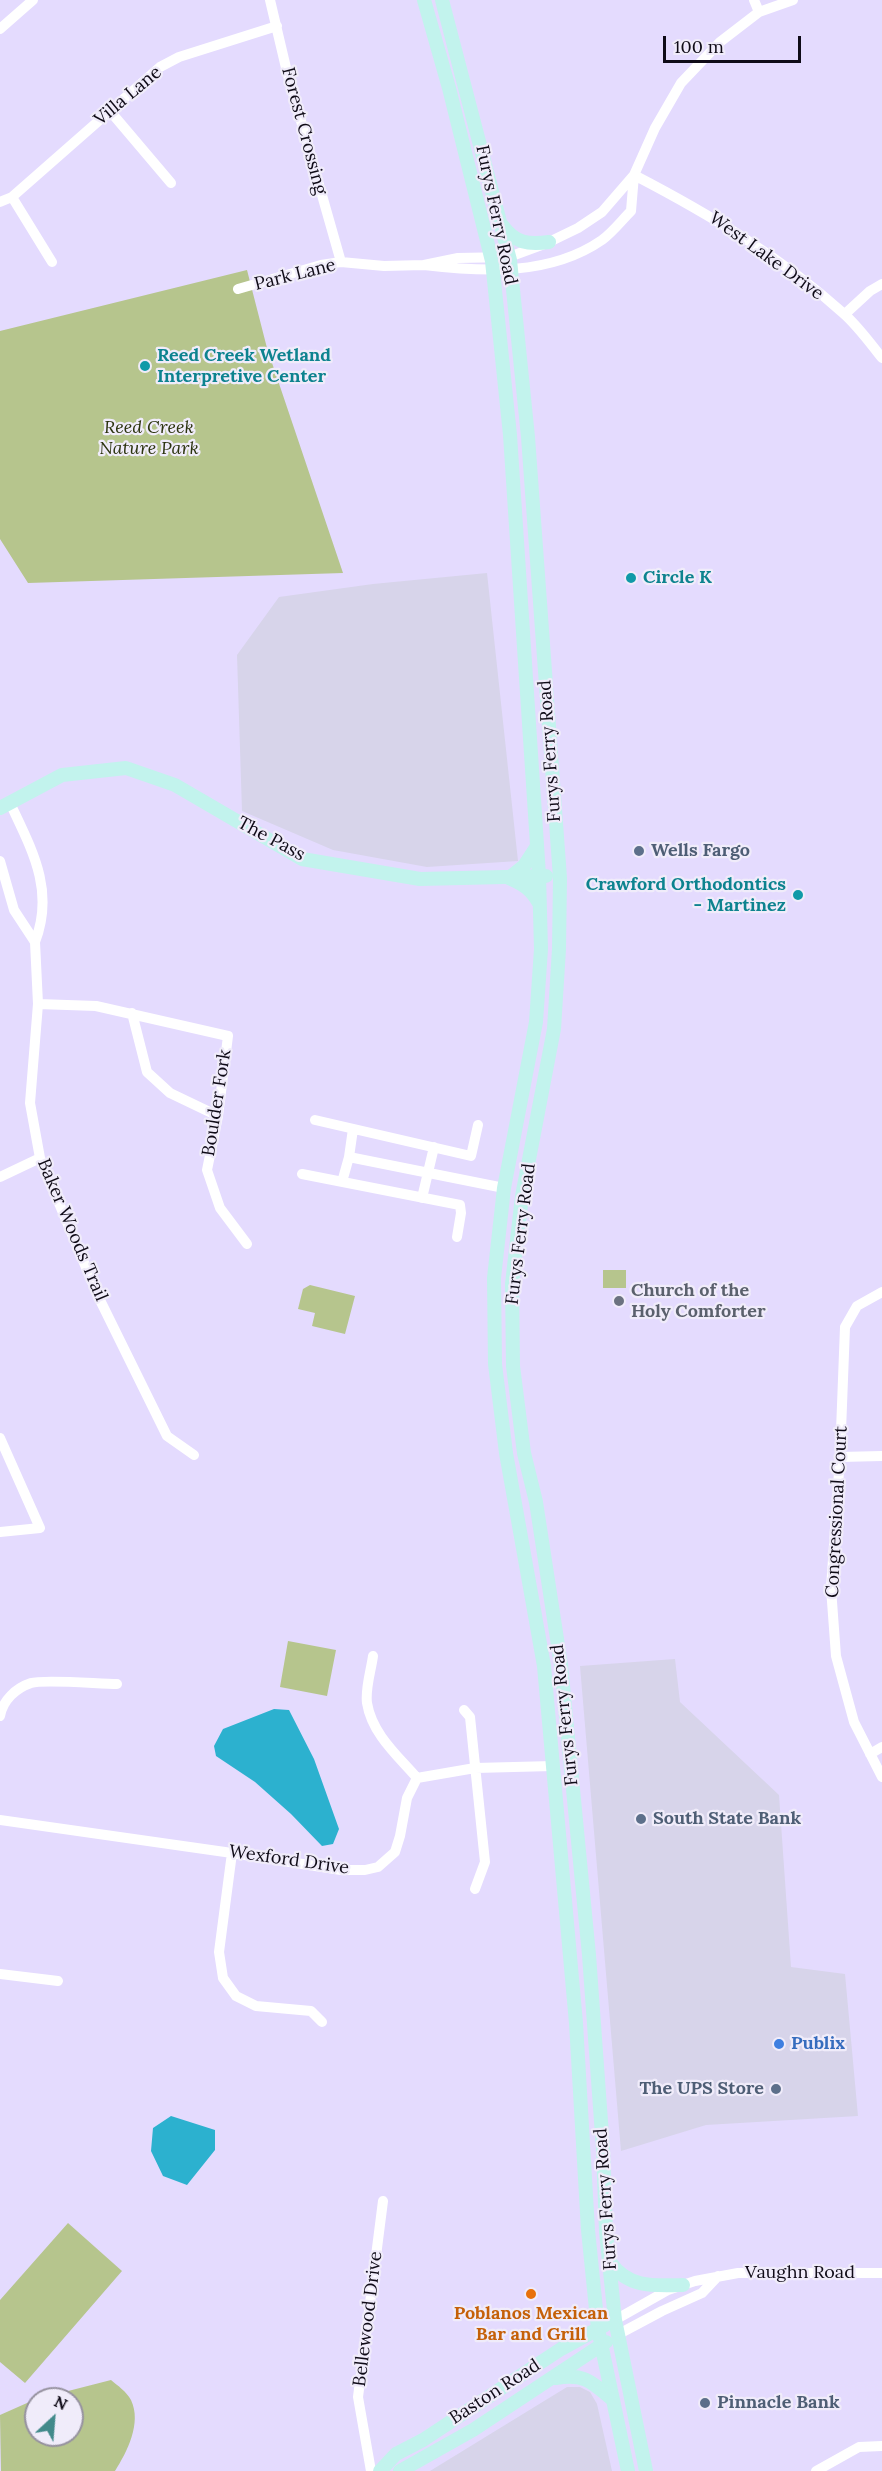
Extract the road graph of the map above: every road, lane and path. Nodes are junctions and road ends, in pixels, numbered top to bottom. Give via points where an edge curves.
1 (33, 0) edge
2 (270, 0) edge
3 (424, 0) edge
4 (442, 0) edge
5 (754, 0) edge
6 (793, 0) edge
7 (759, 12) junction
8 (277, 26) junction
9 (0, 29) edge
10 (110, 111) junction
11 (634, 175) junction
12 (171, 183) dead end
13 (12, 197) junction
14 (0, 202) edge
15 (594, 217) junction
16 (501, 225) junction
17 (608, 234) junction
18 (549, 242) junction
19 (52, 262) dead end
20 (341, 262) junction
21 (492, 263) junction
22 (510, 263) junction
23 (882, 284) edge
24 (238, 290) dead end
25 (845, 314) junction
26 (882, 358) edge
27 (537, 567) junction
28 (519, 568) junction
29 (5, 806) edge
30 (537, 846) junction
31 (0, 861) edge
32 (539, 875) junction
33 (509, 878) junction
34 (560, 878) junction
35 (539, 903) junction
36 (35, 942) junction
37 (38, 1004) junction
38 (132, 1013) junction
39 (218, 1116) junction
40 (315, 1120) dead end
41 (478, 1125) dead end
42 (353, 1129) junction
43 (434, 1147) junction
44 (349, 1157) junction
45 (39, 1158) junction
46 (428, 1172) junction
47 (302, 1174) dead end
48 (0, 1177) edge
49 (342, 1182) junction
50 (504, 1188) junction
51 (422, 1198) junction
52 (457, 1237) dead end
53 (247, 1244) dead end
54 (882, 1292) edge
55 (0, 1438) edge
56 (194, 1455) dead end
57 (882, 1456) edge
58 (840, 1457) junction
59 (0, 1532) edge
60 (373, 1656) dead end
61 (117, 1684) dead end
62 (464, 1710) dead end
63 (0, 1716) edge
64 (882, 1747) edge
65 (870, 1754) junction
66 (553, 1766) junction
67 (475, 1768) junction
68 (882, 1777) edge
69 (417, 1778) junction
70 (0, 1820) edge
71 (232, 1852) junction
72 (475, 1889) dead end
73 (0, 1974) edge
74 (58, 1981) dead end
75 (322, 2022) dead end
76 (383, 2201) dead end
77 (609, 2261) junction
78 (882, 2273) edge
79 (718, 2276) junction
80 (682, 2285) junction
81 (615, 2320) junction
82 (598, 2329) junction
83 (617, 2335) junction
84 (601, 2346) junction
85 (551, 2379) junction
86 (613, 2400) junction
87 (882, 2446) edge
88 (820, 2470) edge
89 (371, 2471) edge
90 (380, 2471) edge
91 (400, 2471) edge
92 (628, 2471) edge
93 (646, 2471) edge

1 - 9 street
2 - 8 street, Forest Crossing
3 - 21 main road, Furys Ferry Road
4 - 16 main road, Furys Ferry Road
5 - 7 street
6 - 7 street
7 - 11 street via 720,42 681,83
8 - 10 street, Villa Lane via 179,57 160,67
8 - 20 street, Forest Crossing
10 - 12 street
10 - 13 street, Villa Lane
11 - 15 street
11 - 17 street via 632,211
11 - 25 street, West Lake Drive via 700,209 760,248
13 - 14 street, Villa Lane
13 - 19 street
15 - 17 street
15 - 18 street
16 - 18 main road via 519,242
16 - 22 main road, Furys Ferry Road
17 - 22 street via 555,262 520,269
18 - 22 street
20 - 21 street, Park Lane via 424,265 458,258
20 - 24 street, Park Lane
21 - 22 street, Park Lane
21 - 28 main road, Furys Ferry Road
22 - 27 main road, Furys Ferry Road
23 - 25 street
25 - 26 street, West Lake Drive
27 - 28 main road
27 - 34 main road, Furys Ferry Road
28 - 30 main road, Furys Ferry Road
29 - 33 main road, The Pass via 62,775 126,768 175,785 302,859 420,879
29 - 36 street, Baker Woods Trail via 31,848 42,887 44,914
30 - 32 main road, Furys Ferry Road
30 - 33 main road via 524,866
31 - 36 street via 14,910
32 - 33 main road, The Pass
32 - 34 main road, The Pass
32 - 35 main road, Furys Ferry Road
33 - 35 main road via 524,884
34 - 77 main road, Furys Ferry Road via 554,1029 522,1196 512,1284 513,1366 561,1665 589,1955
35 - 50 main road, Furys Ferry Road via 541,949 536,1022
36 - 37 street, Baker Woods Trail
37 - 38 street, Boulder Fork via 96,1006
37 - 45 street, Baker Woods Trail via 30,1103
38 - 39 street via 147,1072 170,1093
38 - 39 street, Boulder Fork via 228,1036
39 - 53 street, Boulder Fork via 207,1170 220,1208
40 - 42 street
41 - 43 street via 471,1156
42 - 43 street
42 - 44 street
43 - 46 street
44 - 46 street
44 - 49 street
45 - 48 street
45 - 56 street, Baker Woods Trail via 98,1296 167,1436
46 - 50 street
46 - 51 street
47 - 49 street
49 - 51 street
50 - 66 main road, Furys Ferry Road via 492,1299 495,1364 506,1453 544,1666
51 - 52 street via 460,1206
54 - 58 street, Congressional Court via 857,1306 845,1328
55 - 59 street via 40,1528
57 - 58 street
58 - 65 street, Congressional Court via 831,1588 836,1656 854,1722
60 - 69 street via 367,1702 374,1723
61 - 63 street via 33,1682 2,1705
62 - 67 street via 470,1718
64 - 65 street
65 - 68 street, Congressional Court
66 - 67 street
66 - 82 main road, Furys Ferry Road
67 - 69 street
67 - 72 street via 484,1862
69 - 71 street, Wexford Drive via 407,1798 395,1852 378,1867 341,1870
70 - 71 street, Wexford Drive
71 - 75 street via 219,1952 223,1977 236,1996 256,2006 311,2011
73 - 74 street
76 - 89 street, Bellewood Drive via 358,2397
77 - 80 main road via 631,2282
77 - 81 main road, Furys Ferry Road
78 - 79 street, Vaughn Road
79 - 80 street, Vaughn Road
79 - 83 street via 702,2293
80 - 81 street, Vaughn Road
81 - 82 main road, Baston Road
81 - 83 main road, Furys Ferry Road
82 - 84 main road, Furys Ferry Road
82 - 90 main road, Baston Road via 396,2454
83 - 84 main road, Baston Road
83 - 93 main road, Furys Ferry Road
84 - 85 main road, Baston Road
84 - 86 main road, Furys Ferry Road
85 - 86 main road via 570,2376 589,2380
85 - 91 main road, Baston Road
86 - 92 main road, Furys Ferry Road
87 - 88 street via 859,2447

